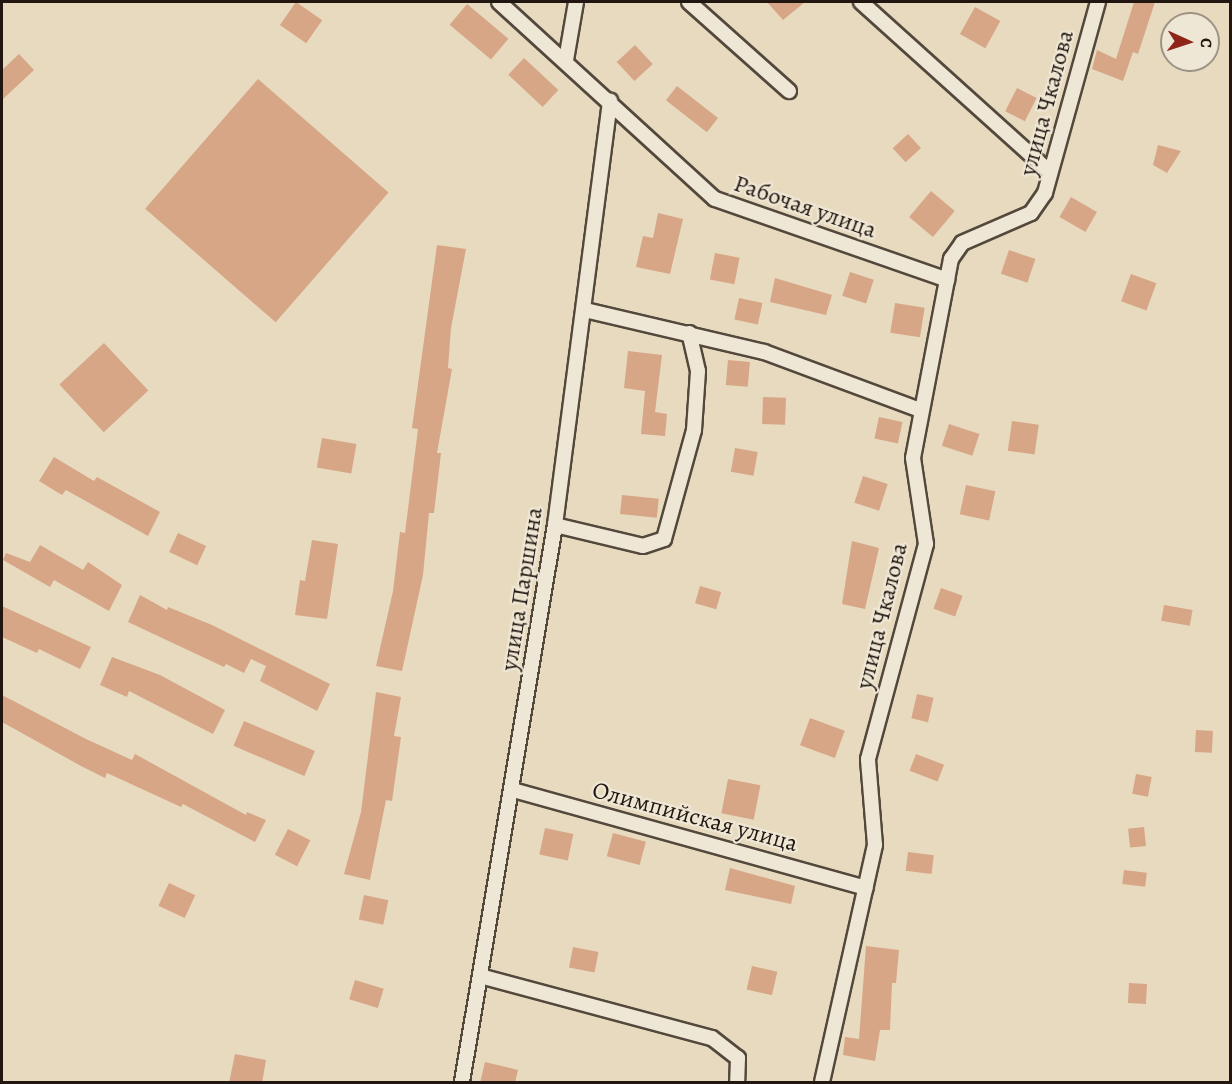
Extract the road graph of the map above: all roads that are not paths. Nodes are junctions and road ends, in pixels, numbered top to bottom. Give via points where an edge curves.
1 (499, 2) edge
2 (576, 2) edge
3 (689, 2) edge
4 (861, 2) edge
5 (1098, 2) edge
6 (566, 60) junction
7 (789, 91) dead end
8 (610, 101) junction
9 (1050, 172) junction
10 (947, 280) junction
11 (585, 310) junction
12 (689, 333) junction
13 (920, 410) junction
14 (555, 525) junction
15 (513, 790) junction
16 (866, 888) junction
17 (480, 976) junction
18 (462, 1083) edge
19 (737, 1083) edge
20 (822, 1083) edge

1 - 6 street, Рабочая улица
2 - 6 street
3 - 7 street
4 - 9 street
5 - 9 street, улица Чкалова
6 - 8 street, Рабочая улица
8 - 10 street, Рабочая улица via 715,199
8 - 11 street, улица Паршина
9 - 10 street, улица Чкалова via 1045,193 1030,213 962,243 951,259
10 - 13 street, улица Чкалова
11 - 12 street
11 - 14 street, улица Паршина
12 - 13 street via 764,352
12 - 14 street via 698,371 694,430 664,539 643,546
13 - 16 street, улица Чкалова via 913,458 926,544 868,759 875,845
14 - 15 street, улица Паршина
15 - 16 street, Олимпийская улица
15 - 17 street, улица Паршина
16 - 20 street, улица Чкалова
17 - 18 street, улица Паршина
17 - 19 street via 712,1038 738,1058

